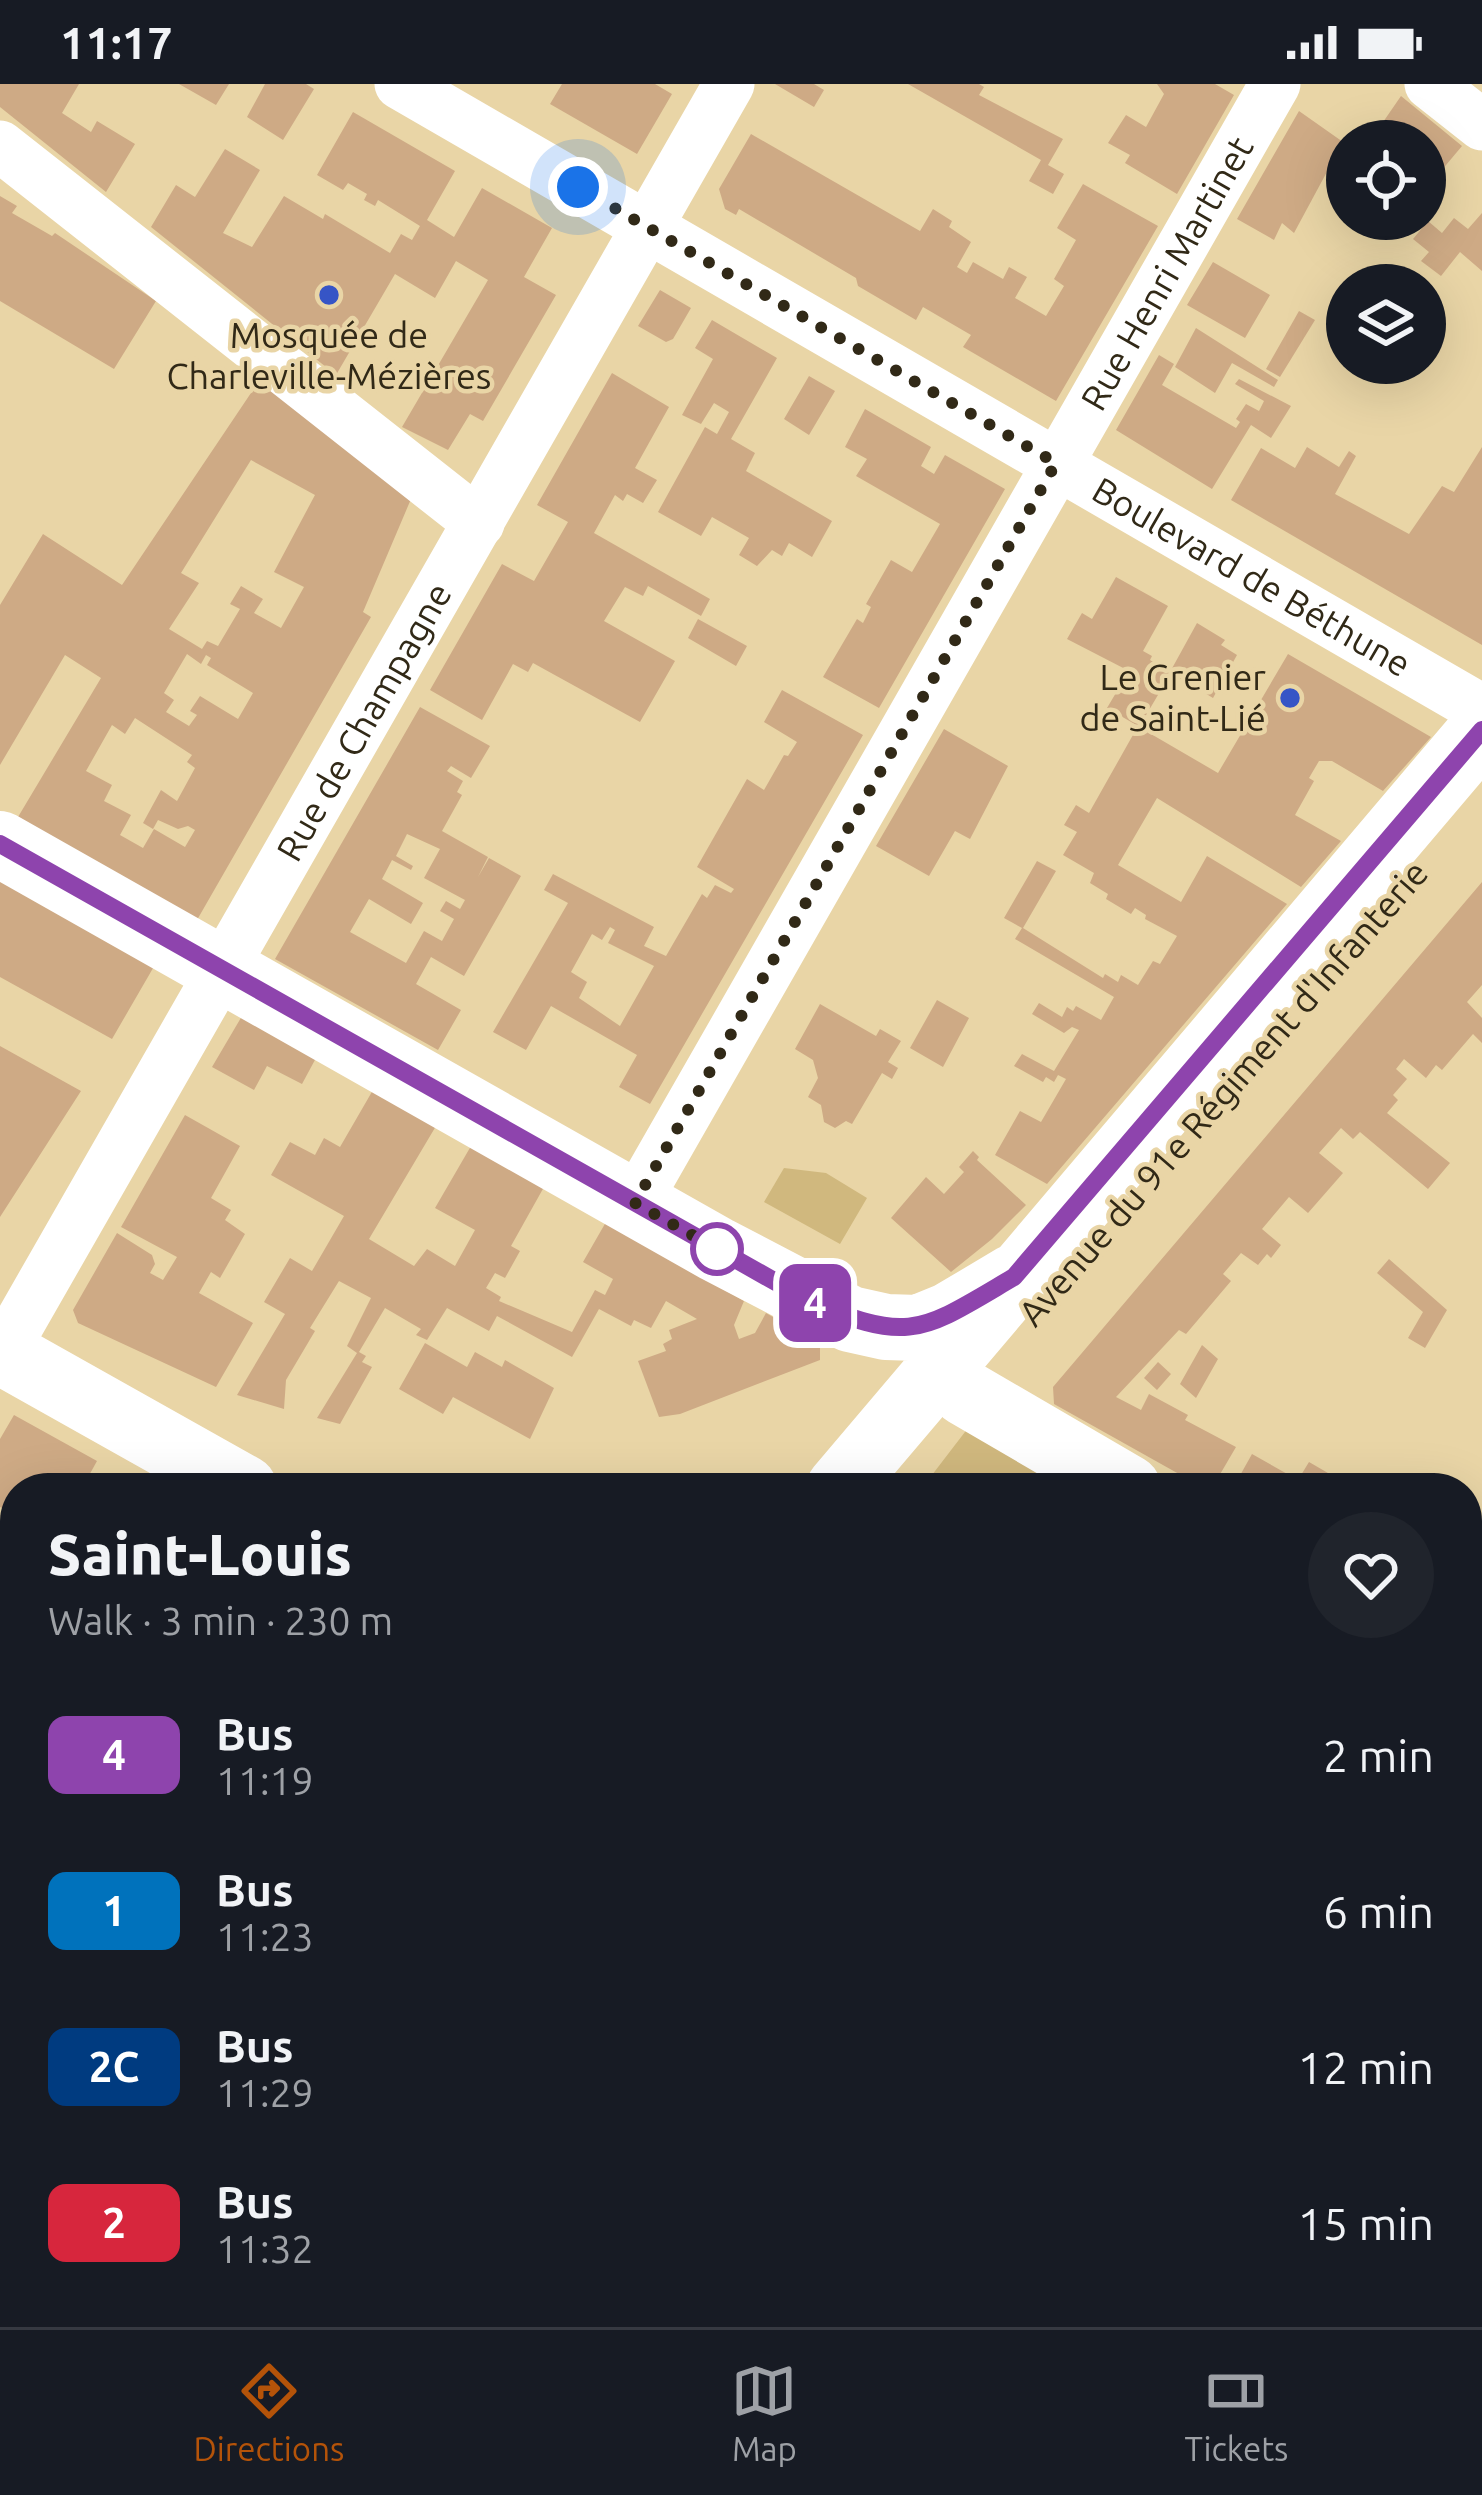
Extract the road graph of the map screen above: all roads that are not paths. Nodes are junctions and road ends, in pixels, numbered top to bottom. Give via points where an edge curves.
1 (400, 84) edge
2 (729, 84) edge
3 (1275, 84) edge
4 (1430, 84) edge
5 (1482, 125) edge
6 (0, 146) edge
7 (647, 227) junction
8 (1056, 463) junction
9 (478, 523) junction
10 (1482, 710) edge
11 (1482, 730) edge
12 (1482, 794) edge
13 (0, 844) edge
14 (225, 968) junction
15 (635, 1203) junction
16 (1014, 1277) junction
17 (1, 1353) edge
18 (965, 1393) junction
19 (217, 1473) edge
20 (867, 1473) edge
21 (867, 1473) edge
22 (1102, 1473) edge

1 - 7 street, Boulevard de Béthune
2 - 7 street, Rue de Champagne
3 - 8 street, Rue Henri Martinet
4 - 5 street
6 - 9 street
7 - 8 street, Boulevard de Béthune
7 - 9 street, Rue de Champagne
8 - 10 street, Boulevard de Béthune
8 - 15 street, Rue Henri Martinet
9 - 14 street, Rue de Champagne
11 - 16 main road, Avenue du 91e Régiment d'Infanterie
12 - 18 main road, Avenue du 91e Régiment d'Infanterie
13 - 14 main road
14 - 15 main road
14 - 17 street, Rue de Champagne
15 - 16 main road via 806,1299 886,1327 918,1328
16 - 20 main road, Avenue du 91e Régiment d'Infanterie
17 - 19 main road
18 - 21 main road, Avenue du 91e Régiment d'Infanterie
18 - 22 main road

